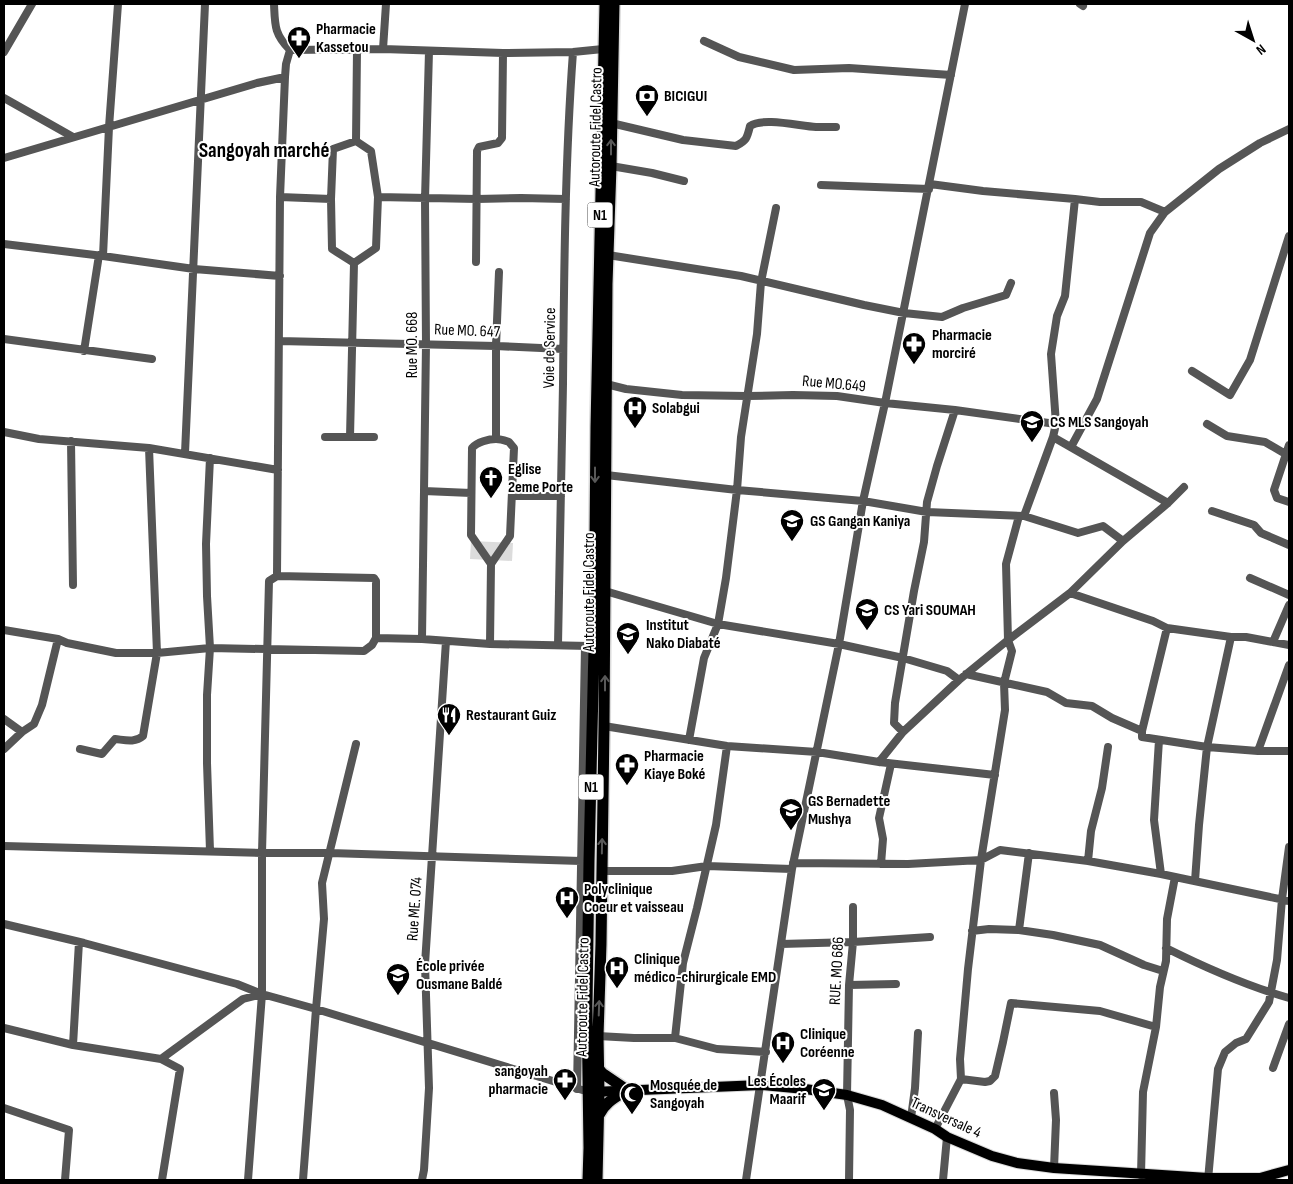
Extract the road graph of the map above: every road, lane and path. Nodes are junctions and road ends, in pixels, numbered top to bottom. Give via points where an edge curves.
1 (32, 4) edge
2 (118, 4) edge
3 (206, 4) edge
4 (274, 4) edge
5 (386, 4) edge
6 (605, 4) edge
7 (614, 4) edge
8 (965, 4) edge
9 (704, 41) dead end
10 (383, 49) junction
11 (290, 50) junction
12 (357, 50) junction
13 (603, 50) junction
14 (430, 51) junction
15 (4, 52) edge
16 (573, 52) junction
17 (503, 53) junction
18 (951, 74) junction
19 (285, 77) junction
20 (4, 98) edge
21 (200, 100) junction
22 (611, 123) junction
23 (110, 127) junction
24 (836, 127) dead end
25 (1289, 129) edge
26 (74, 137) junction
27 (356, 141) junction
28 (4, 158) edge
29 (611, 166) junction
30 (684, 181) dead end
31 (821, 185) dead end
32 (929, 186) junction
33 (280, 197) junction
34 (378, 197) junction
35 (332, 199) junction
36 (425, 199) junction
37 (477, 199) junction
38 (566, 199) junction
39 (1074, 199) junction
40 (776, 208) dead end
41 (1165, 212) junction
42 (1289, 236) edge
43 (4, 244) edge
44 (101, 255) junction
45 (608, 255) junction
46 (1286, 258) edge
47 (476, 262) dead end
48 (354, 263) junction
49 (194, 270) junction
50 (499, 272) dead end
51 (280, 276) junction
52 (761, 282) junction
53 (1011, 283) dead end
54 (904, 313) junction
55 (4, 339) edge
56 (279, 341) junction
57 (352, 342) junction
58 (426, 344) junction
59 (496, 346) junction
60 (563, 349) junction
61 (84, 351) junction
62 (152, 359) dead end
63 (1192, 371) dead end
64 (606, 384) junction
65 (747, 396) junction
66 (885, 403) junction
67 (955, 410) junction
68 (1207, 424) dead end
69 (1056, 426) junction
70 (4, 432) edge
71 (325, 437) dead end
72 (350, 437) junction
73 (1053, 437) junction
74 (374, 438) dead end
75 (496, 439) junction
76 (71, 441) junction
77 (1289, 445) edge
78 (1071, 447) junction
79 (149, 448) junction
80 (185, 453) junction
81 (1288, 456) edge
82 (210, 458) junction
83 (278, 470) junction
84 (606, 475) junction
85 (1184, 487) dead end
86 (737, 490) junction
87 (424, 491) junction
88 (471, 493) junction
89 (512, 496) junction
90 (562, 496) junction
91 (862, 501) junction
92 (1289, 502) edge
93 (1168, 503) junction
94 (1212, 511) dead end
95 (927, 512) junction
96 (1022, 516) junction
97 (1123, 541) junction
98 (1289, 545) edge
99 (491, 564) junction
100 (277, 576) junction
101 (1250, 578) dead end
102 (73, 585) dead end
103 (605, 591) junction
104 (1070, 593) junction
105 (1289, 596) edge
106 (1289, 605) edge
107 (718, 624) junction
108 (1167, 628) junction
109 (4, 630) edge
110 (1231, 637) junction
111 (376, 638) junction
112 (58, 639) junction
113 (422, 639) junction
114 (1008, 640) junction
115 (446, 641) junction
116 (1273, 642) junction
117 (490, 644) junction
118 (839, 644) junction
119 (558, 645) junction
120 (1289, 645) edge
121 (590, 646) junction
122 (210, 648) junction
123 (268, 650) junction
124 (157, 653) junction
125 (903, 658) junction
126 (1289, 665) edge
127 (966, 674) junction
128 (958, 680) junction
129 (1004, 683) junction
130 (4, 719) edge
131 (604, 726) junction
132 (22, 732) junction
133 (903, 732) junction
134 (1142, 732) junction
135 (690, 740) junction
136 (1159, 740) junction
137 (356, 744) dead end
138 (727, 746) junction
139 (1108, 747) dead end
140 (1207, 748) junction
141 (4, 749) edge
142 (80, 749) dead end
143 (1258, 751) junction
144 (1289, 751) edge
145 (817, 752) junction
146 (879, 762) junction
147 (892, 764) junction
148 (995, 775) junction
149 (586, 812) junction
150 (4, 846) edge
151 (1289, 847) edge
152 (210, 851) junction
153 (262, 853) junction
154 (330, 853) junction
155 (1029, 854) junction
156 (432, 856) junction
157 (981, 860) junction
158 (581, 861) junction
159 (1088, 861) junction
160 (881, 864) junction
161 (707, 866) junction
162 (793, 866) junction
163 (602, 871) junction
164 (1162, 874) junction
165 (1175, 877) junction
166 (1195, 881) junction
167 (1286, 900) edge
168 (853, 907) dead end
169 (4, 924) edge
170 (1020, 930) junction
171 (972, 931) junction
172 (930, 937) dead end
173 (79, 942) junction
174 (853, 942) junction
175 (781, 944) junction
176 (1166, 948) junction
177 (583, 953) junction
178 (1163, 971) junction
179 (896, 984) dead end
180 (849, 985) junction
181 (1270, 992) junction
182 (262, 994) junction
183 (1289, 998) edge
184 (582, 1006) junction
185 (316, 1009) junction
186 (1289, 1024) edge
187 (1156, 1027) junction
188 (4, 1028) edge
189 (918, 1033) dead end
190 (598, 1036) junction
191 (675, 1038) junction
192 (428, 1043) junction
193 (73, 1045) junction
194 (766, 1052) junction
195 (161, 1059) junction
196 (598, 1068) junction
197 (1272, 1068) dead end
198 (961, 1078) junction
199 (761, 1084) junction
200 (577, 1089) junction
201 (627, 1090) junction
202 (594, 1092) junction
203 (1054, 1094) dead end
204 (847, 1095) junction
205 (4, 1108) edge
206 (598, 1117) junction
207 (911, 1118) junction
208 (935, 1129) junction
209 (948, 1137) junction
210 (1054, 1168) junction
211 (1289, 1170) edge
212 (1134, 1176) edge
213 (1208, 1179) edge
214 (64, 1180) edge
215 (162, 1180) edge
216 (248, 1180) edge
217 (304, 1180) edge
218 (422, 1180) edge
219 (588, 1180) edge
220 (597, 1180) edge
221 (746, 1180) edge
222 (849, 1180) edge
223 (943, 1180) edge

1 - 15 street
2 - 23 street
3 - 21 street
4 - 11 street via 277,33
5 - 10 street
6 - 13 highway, Autoroute Fidel Castro / N1
7 - 22 highway, Autoroute Fidel Castro / N1
8 - 18 street
9 - 18 street via 739,57 794,70 849,68
10 - 12 street
10 - 14 street
11 - 12 street
11 - 19 street
12 - 27 street
13 - 16 street
13 -> 121 highway, Autoroute Fidel Castro / N1
14 - 17 street
14 - 36 street, Rue MO. 668
16 - 17 street
16 - 38 street, Voie de Service
17 - 37 street via 502,138 498,143 478,148
18 - 32 street
19 - 21 street
19 - 33 street
20 - 26 street
21 - 23 street
21 - 49 street
22 - 24 street via 683,140 736,146 748,137 754,123 785,122
29 -> 22 highway, Autoroute Fidel Castro / N1
23 - 26 street
23 - 44 street
25 - 41 street via 1219,169
26 - 28 street
27 - 34 street via 371,151
27 - 35 street via 333,149
29 - 30 street
29 - 45 highway, Autoroute Fidel Castro / N1
31 - 32 street
32 - 39 street
32 - 54 street
33 - 35 street
33 - 51 street
34 - 36 street
34 - 48 street via 376,248
35 - 48 street via 332,249
36 - 37 street
36 - 58 street, Rue MO. 668
37 - 38 street
37 - 47 street
38 - 60 street, Voie de Service
39 - 41 street via 1141,202
39 - 69 street via 1065,296 1057,316 1051,354
40 - 52 street
41 - 78 street via 1150,233 1097,399
42 - 46 street
43 - 44 street
44 - 49 street
44 - 61 street
45 - 52 street
45 - 64 highway, Autoroute Fidel Castro / N1
46 - 63 street via 1250,360 1230,396
48 - 57 street
49 - 51 street
49 - 80 street
50 - 59 street
51 - 56 street
52 - 54 street
52 - 65 street
53 - 54 street via 1006,295 942,317
54 - 66 street
55 - 61 street
56 - 57 street, Rue MO. 647
56 - 83 street
57 - 58 street, Rue MO. 647
57 - 72 street
58 - 59 street, Rue MO. 647
58 - 87 street, Rue MO. 668
59 - 60 street, Rue MO. 647
59 - 75 street
60 - 90 street, Voie de Service
61 - 62 street
64 - 65 street, Rue MO.649 via 682,395
64 - 84 highway, Autoroute Fidel Castro / N1
65 - 66 street, Rue MO.649 via 837,396
65 - 86 street
66 - 67 street, Rue MO.649
66 - 91 street
67 - 69 street, Rue MO.649
67 - 95 street via 934,475
68 - 81 street via 1227,436 1265,442
69 - 73 street
70 - 76 street
71 - 72 street
72 - 74 street
73 - 78 street
73 - 96 street
75 - 88 street via 479,442 472,448
75 - 89 street via 509,442 514,448
76 - 79 street
76 - 102 street
77 - 81 street
78 - 93 street
79 - 80 street
79 - 124 street
80 - 82 street
81 - 92 street via 1274,490 1277,498
82 - 83 street
82 - 122 street via 206,544
83 - 100 street
84 - 86 street
84 - 103 highway, Autoroute Fidel Castro / N1
85 - 93 street
86 - 91 street
86 - 107 street
87 - 88 street
87 - 113 street, Rue MO. 668
88 - 99 street via 471,535
89 - 90 street
89 - 99 street via 510,536
90 - 119 street, Voie de Service
91 - 95 street
91 - 118 street
93 - 97 street
94 - 98 street via 1254,525 1261,532
95 - 96 street
95 - 125 street
96 - 97 street via 1078,533 1103,526
96 - 114 street via 1006,564
97 - 104 street
99 - 117 street
100 - 111 street via 374,578
100 - 123 street via 268,582
101 - 105 street
103 - 107 street
131 -> 103 highway, Autoroute Fidel Castro / N1
104 - 108 street
104 - 114 street
106 - 116 street
107 - 118 street
107 - 135 street via 704,658
108 - 110 street
108 - 134 street
109 - 112 street
110 - 116 street
110 - 140 street
111 - 113 street
111 - 123 street via 364,651
112 - 124 street via 116,653
112 - 132 street via 42,705 34,724
113 - 115 street
114 - 127 street
114 - 129 street via 1012,651
115 - 117 street
115 - 156 street, Rue ME. 074
116 - 120 street
117 - 119 street
118 - 125 street
118 - 145 street
119 - 121 street
121 - 149 highway, Autoroute Fidel Castro / N1
122 - 123 street
122 - 124 street
122 - 152 street via 207,695
123 - 153 street
124 - 142 street via 143,736 132,741 115,740 102,754
125 - 128 street via 947,671
125 - 133 street via 894,723
126 - 143 street
127 - 128 street
127 - 129 street
128 - 133 street
129 - 134 street via 1046,692 1066,703 1092,706
129 - 148 street via 1005,710
130 - 132 street
131 - 135 street
163 -> 131 highway, Autoroute Fidel Castro / N1
132 - 141 street
133 - 146 street
134 - 136 street via 1142,737
135 - 138 street
136 - 140 street
136 - 164 street via 1154,820
137 - 154 street
138 - 145 street
138 - 161 street
139 - 159 street via 1102,788 1090,831
140 - 143 street
140 - 166 street
143 - 144 street
145 - 146 street
145 - 162 street
146 - 147 street
147 - 148 street
147 - 160 street via 879,818 883,839
148 - 157 street
149 - 158 street
149 - 177 highway, Autoroute Fidel Castro / N1
150 - 152 street
151 - 167 street
152 - 153 street
153 - 154 street
153 - 182 street
154 - 156 street
154 - 185 street via 322,883 324,918
155 - 157 street via 1000,850
155 - 159 street
155 - 170 street
156 - 158 street
156 - 192 street, Rue ME. 074 via 425,964
157 - 160 street
157 - 171 street
158 - 177 street
159 - 164 street
160 - 162 street
161 - 162 street
161 - 163 street via 672,871
161 - 191 street via 683,963
162 - 175 street
190 -> 163 highway, Autoroute Fidel Castro / N1
164 - 165 street
165 - 166 street
165 - 176 street via 1167,919
166 - 167 street
167 - 181 street
168 - 174 street, RUE. MO 686
169 - 173 street
170 - 171 street
170 - 178 street via 1100,945
171 - 198 street
172 - 174 street
173 - 182 street via 237,984
173 - 193 street
174 - 175 street
174 - 180 street, RUE. MO 686
175 - 194 street
176 - 178 street
176 - 181 street
177 - 184 highway, Autoroute Fidel Castro / N1
178 - 187 street
179 - 180 street
180 - 204 street, RUE. MO 686
181 - 183 street
181 - 213 street via 1269,1002 1246,1039 1225,1052 1218,1069
182 - 185 street
182 - 195 street via 243,999
182 - 216 street
184 - 200 street
184 - 202 highway, Autoroute Fidel Castro / N1
185 - 192 street
185 - 217 street
186 - 197 street
187 - 198 street via 1100,1010 1011,1003 995,1076 985,1082
187 - 212 street via 1143,1092
188 - 193 street
189 - 207 street
190 - 191 street
190 - 196 highway, Autoroute Fidel Castro / N1
191 - 194 street via 717,1049
192 - 200 street
192 - 218 street, Rue ME. 074 via 429,1088
193 - 195 street
194 - 199 street
195 - 215 street via 180,1070
196 - 201 highway
196 - 202 highway, Autoroute Fidel Castro / N1
198 - 208 street
199 - 201 main road, Transversale 4
199 - 204 main road, Transversale 4
199 - 221 street
200 - 202 street
201 - 202 main road, Transversale 4
201 - 206 highway via 608,1102
202 - 206 highway, Autoroute Fidel Castro / N1
202 - 219 highway, Autoroute Fidel Castro / N1
203 - 210 street
204 - 207 main road, Transversale 4
204 - 222 street, RUE. MO 686 via 850,1110
205 - 214 street via 69,1130
206 - 220 highway, Autoroute Fidel Castro / N1
207 - 208 main road, Transversale 4
208 - 209 main road, Transversale 4
209 - 210 main road, Transversale 4 via 992,1156
209 - 223 street
210 - 212 main road, Transversale 4
211 - 213 main road, Transversale 4 via 1260,1178
212 - 213 main road, Transversale 4

